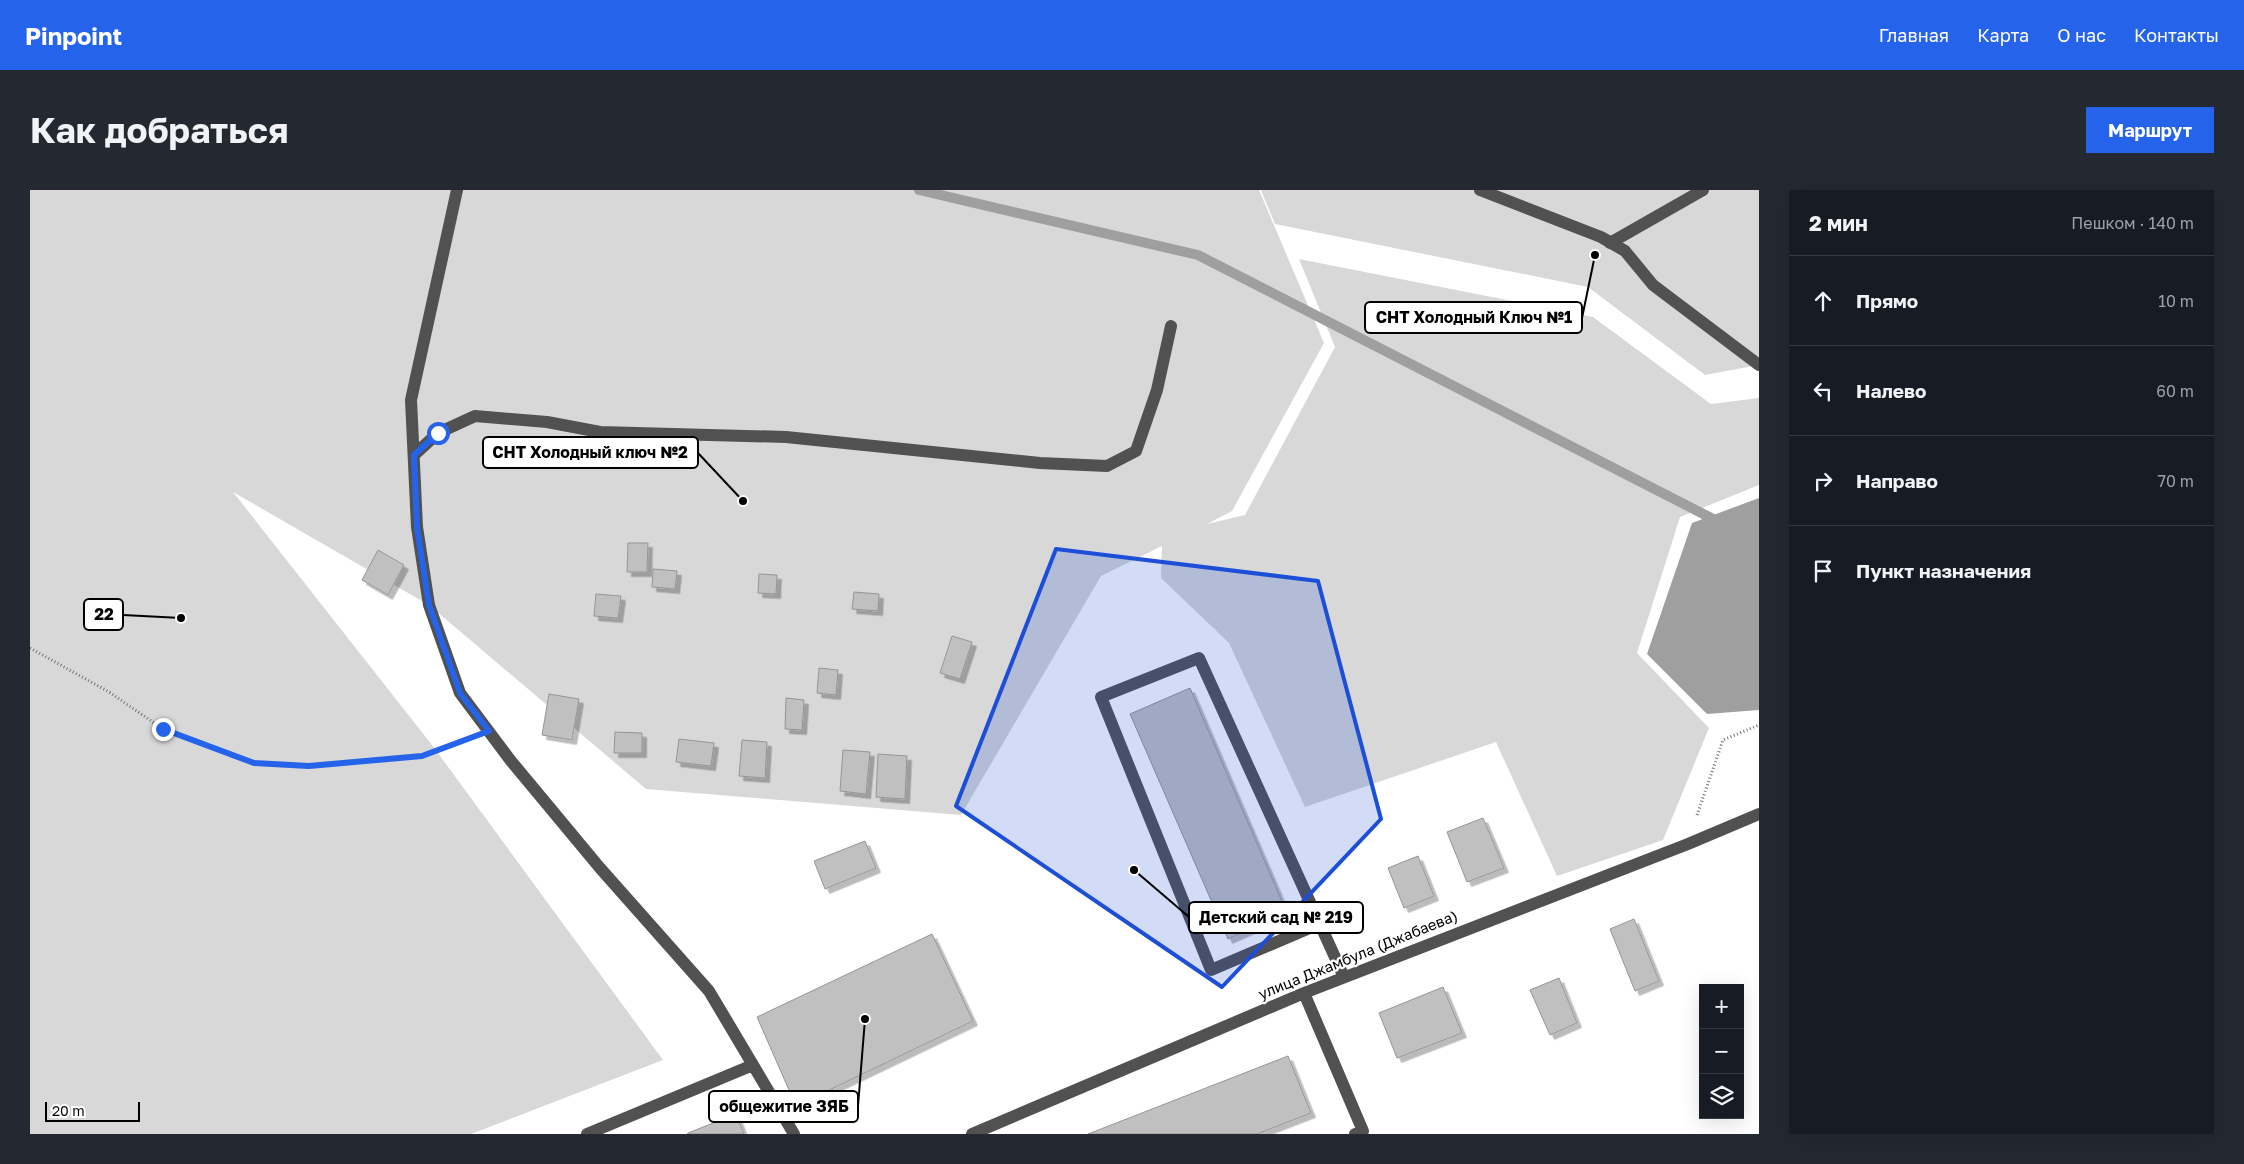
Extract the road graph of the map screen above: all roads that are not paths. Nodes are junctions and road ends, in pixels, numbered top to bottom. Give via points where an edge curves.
1 (457, 190) edge
2 (1480, 190) edge
3 (1703, 190) edge
4 (1610, 243) junction
5 (1171, 326) dead end
6 (1759, 366) edge
7 (414, 455) junction
8 (1759, 814) edge
9 (1320, 924) junction
10 (1344, 977) junction
11 (1304, 993) junction
12 (753, 1065) junction
13 (587, 1134) edge
14 (794, 1134) edge
15 (972, 1134) edge
16 (1355, 1134) edge

1 - 7 street via 411,400
2 - 4 street
3 - 4 street
4 - 6 street via 1625,251 1653,285
5 - 7 street via 1157,390 1136,451 1107,466 1040,463 786,437 600,432 547,422 475,416 438,433
7 - 12 street via 417,527 429,605 460,693 593,860 709,992
8 - 10 street, улица Джамбула (Джабаева)
9 - 9 street via 1199,658 1101,697 1211,970
9 - 10 street
10 - 11 street, улица Джамбула (Джабаева)
11 - 15 street, улица Джамбула (Джабаева)
11 - 16 street via 1363,1131
12 - 13 street
12 - 14 street

